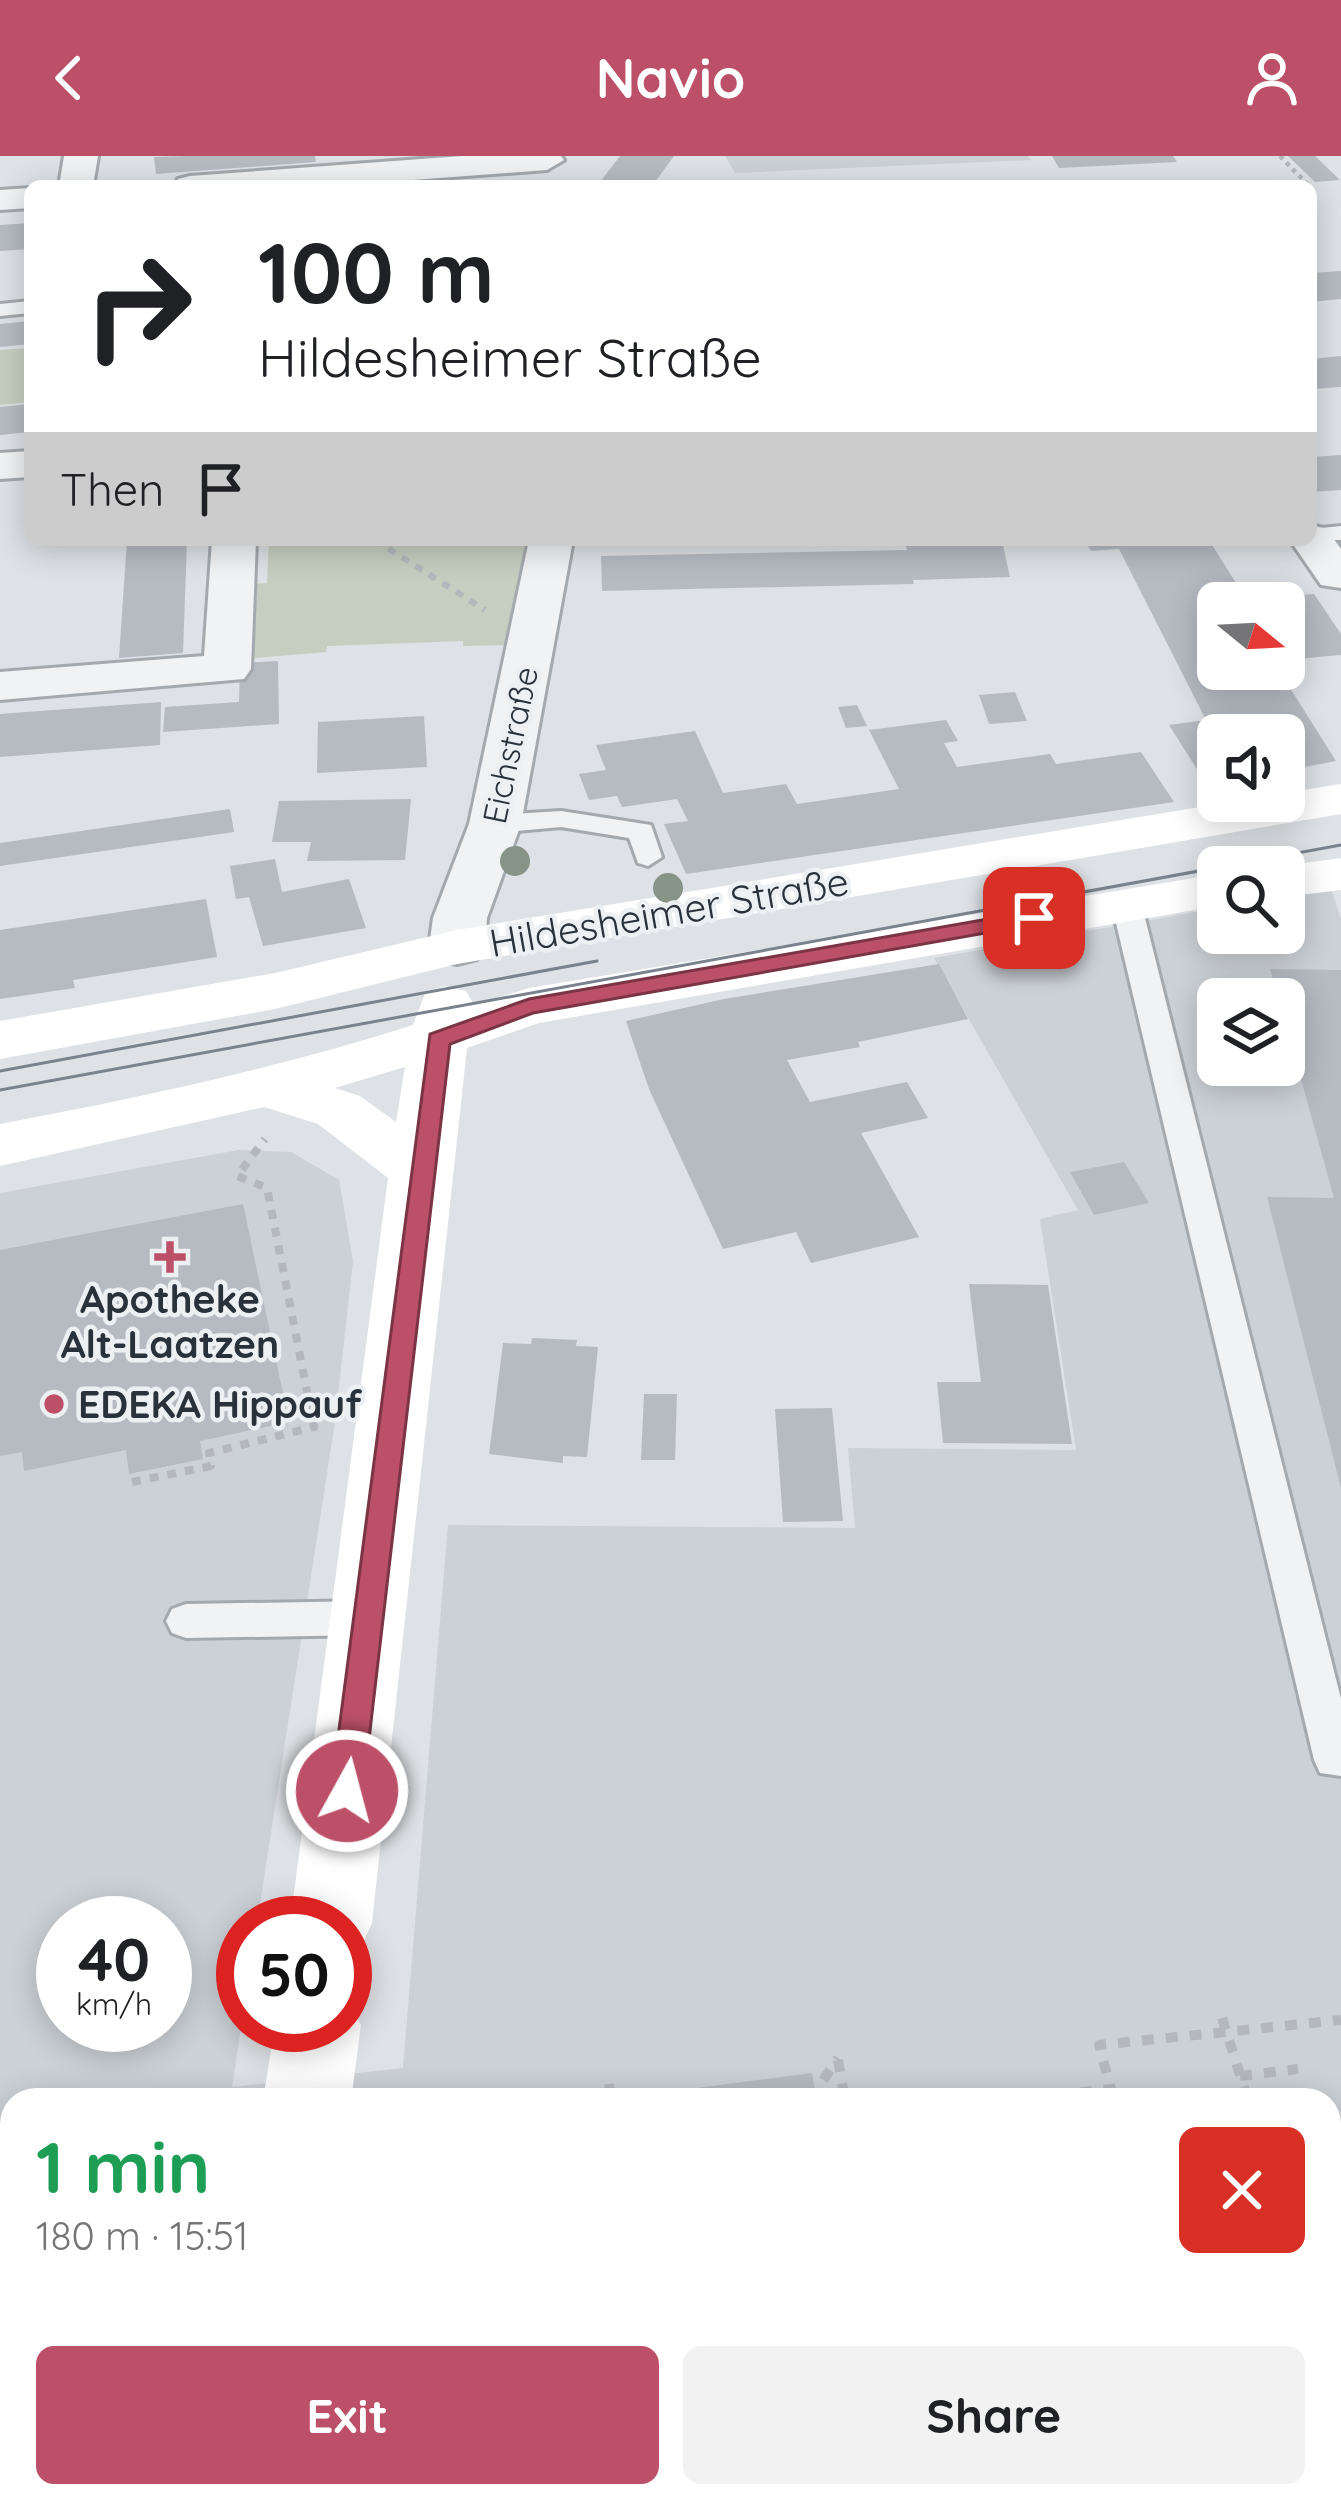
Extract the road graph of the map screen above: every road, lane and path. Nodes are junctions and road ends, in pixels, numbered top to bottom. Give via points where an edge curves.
1 (1280, 156) edge
2 (548, 167) edge
3 (303, 180) edge
4 (1304, 180) edge
5 (234, 546) edge
6 (384, 546) edge
7 (550, 546) edge
8 (534, 626) junction
9 (0, 686) edge
10 (1341, 799) edge
11 (494, 824) junction
12 (648, 857) dead end
13 (1341, 874) edge
14 (1305, 878) edge
15 (1197, 893) edge
16 (1126, 902) junction
17 (458, 947) junction
18 (0, 1040) edge
19 (438, 1040) junction
20 (267, 1088) junction
21 (210, 1105) junction
22 (0, 1145) edge
23 (421, 1171) junction
24 (131, 1482) dead end
25 (368, 1618) junction
26 (186, 1621) dead end
27 (1336, 1760) dead end
28 (334, 1896) edge
29 (1222, 2018) dead end
30 (1341, 2020) edge
31 (314, 2052) edge
32 (1298, 2069) dead end
33 (1240, 2076) junction
34 (609, 2084) dead end
35 (310, 2088) edge
36 (610, 2088) edge
37 (818, 2088) edge
38 (843, 2088) edge
39 (1110, 2088) edge
40 (1244, 2088) edge

1 - 4 path
2 - 3 street
5 - 9 street via 227,669
6 - 8 path via 479,608
7 - 8 street, Eichstraße
8 - 11 street, Eichstraße
10 - 17 main road, Hildesheimer Straße
11 - 12 lane via 561,819 641,831
11 - 17 street, Eichstraße via 460,918
13 - 14 main road
15 - 16 main road, Hildesheimer Straße
16 - 19 main road, Hildesheimer Straße via 529,1006
16 - 27 lane
17 - 18 main road, Hildesheimer Straße via 275,991
17 - 19 main road
19 - 20 main road, Hildesheimer Straße
19 - 23 main road
20 - 21 main road, Hildesheimer Straße
20 - 23 main road via 339,1111
21 - 22 main road, Hildesheimer Straße
21 - 24 path via 220,1141 270,1132 237,1176 267,1188 314,1427 209,1453 212,1466
23 - 25 main road
25 - 26 lane
25 - 28 main road
29 - 33 path
30 - 39 path via 1099,2045
31 - 35 main road
32 - 33 path
33 - 40 path
34 - 36 path
37 - 38 path via 838,2058

